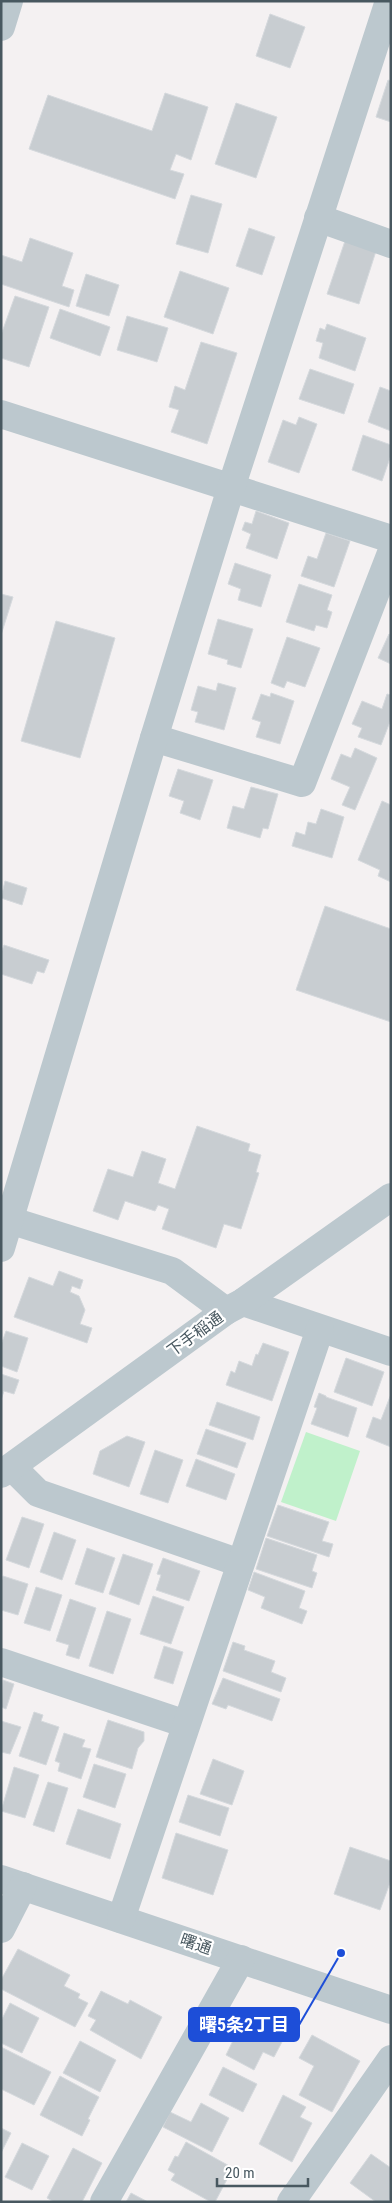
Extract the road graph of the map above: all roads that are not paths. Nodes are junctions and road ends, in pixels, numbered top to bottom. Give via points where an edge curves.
1 (389, 1) edge
2 (385, 31) edge
3 (318, 218) junction
4 (391, 244) edge
5 (1, 414) edge
6 (231, 488) junction
7 (391, 539) edge
8 (391, 554) edge
9 (154, 738) junction
10 (391, 1197) edge
11 (9, 1220) junction
12 (1, 1248) edge
13 (234, 1307) junction
14 (320, 1328) junction
15 (391, 1352) edge
16 (6, 1471) edge
17 (240, 1563) junction
18 (1, 1662) edge
19 (186, 1724) junction
20 (12, 1882) edge
21 (121, 1919) junction
22 (1, 1929) edge
23 (240, 1959) junction
24 (391, 2010) edge
25 (391, 2059) edge
26 (104, 2202) edge
27 (291, 2202) edge

1 - 2 street
2 - 3 street
3 - 4 street
3 - 6 street
5 - 6 street
6 - 7 street
6 - 9 street
8 - 9 street via 302,783
9 - 11 street
10 - 13 street, 下手稲通
11 - 12 street
11 - 13 street via 172,1272
13 - 14 street
13 - 16 street, 下手稲通
14 - 15 street
14 - 17 street
16 - 17 street via 38,1493
17 - 19 street
18 - 19 street
19 - 21 street
20 - 21 street, 曙通
20 - 22 street
21 - 23 street, 曙通
23 - 24 street, 曙通
23 - 26 street
25 - 27 street

